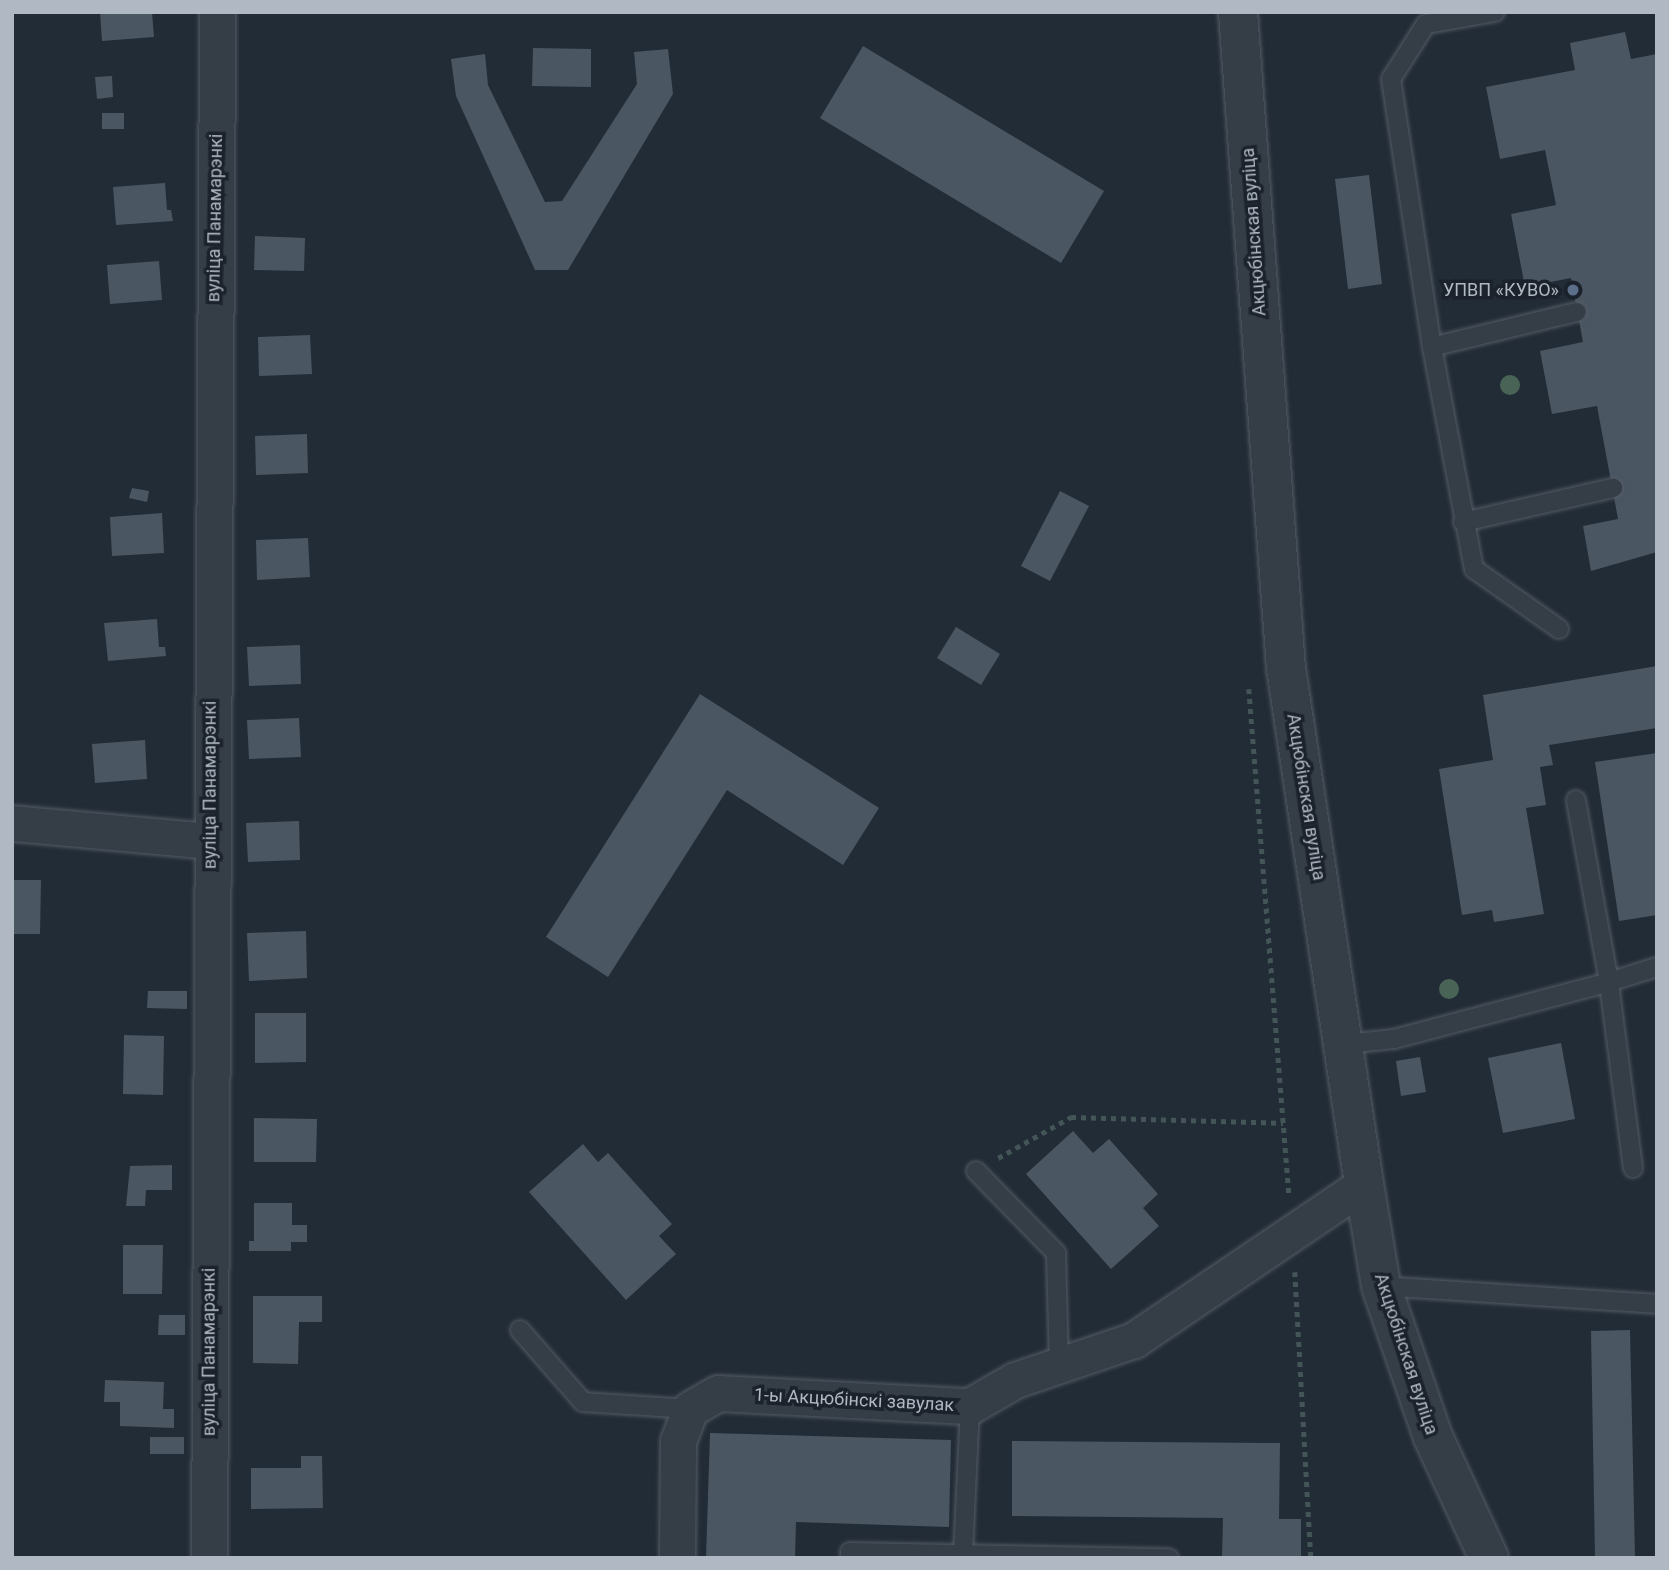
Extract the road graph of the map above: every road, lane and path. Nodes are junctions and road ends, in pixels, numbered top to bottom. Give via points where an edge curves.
1 (217, 12) edge
2 (1238, 12) edge
3 (1495, 12) edge
4 (1577, 312) dead end
5 (1432, 347) junction
6 (1613, 488) dead end
7 (1463, 522) junction
8 (1559, 629) dead end
9 (1248, 678) dead end
10 (1576, 800) dead end
11 (12, 822) edge
12 (210, 841) junction
13 (1657, 967) edge
14 (1609, 982) junction
15 (1345, 1044) junction
16 (1283, 1123) junction
17 (1633, 1168) dead end
18 (976, 1171) joint
19 (1364, 1184) junction
20 (1292, 1233) junction
21 (1381, 1286) junction
22 (1657, 1304) edge
23 (520, 1331) dead end
24 (1059, 1364) junction
25 (970, 1406) junction
26 (690, 1409) junction
27 (963, 1555) junction
28 (208, 1558) edge
29 (677, 1558) edge
30 (850, 1558) edge
31 (1168, 1558) edge
32 (1311, 1558) edge
33 (1489, 1558) edge

1 - 12 street, вуліца Панамарэнкі
2 - 15 street, Акцюбінская вуліца via 1286,668
3 - 5 lane via 1426,24 1391,79
4 - 5 lane
5 - 7 lane
6 - 7 lane
7 - 8 lane via 1474,569
9 - 16 path
10 - 14 lane
11 - 12 street
12 - 28 street, вуліца Панамарэнкі
13 - 14 lane
14 - 15 lane via 1394,1039
14 - 17 lane
15 - 19 street, Акцюбінская вуліца
16 - 18 path via 1072,1117
16 - 20 path
18 - 24 lane via 1056,1253
19 - 20 street, 1-ы Акцюбінскі завулак
19 - 21 street, Акцюбінская вуліца
20 - 24 street, 1-ы Акцюбінскі завулак via 1134,1340
20 - 32 path
21 - 22 lane
21 - 33 street, Акцюбінская вуліца via 1433,1437
23 - 26 lane via 583,1402
24 - 25 street, 1-ы Акцюбінскі завулак via 1015,1380
25 - 26 street, 1-ы Акцюбінскі завулак via 718,1393
25 - 27 lane
26 - 29 street via 678,1441
27 - 30 lane via 850,1552
27 - 31 lane

